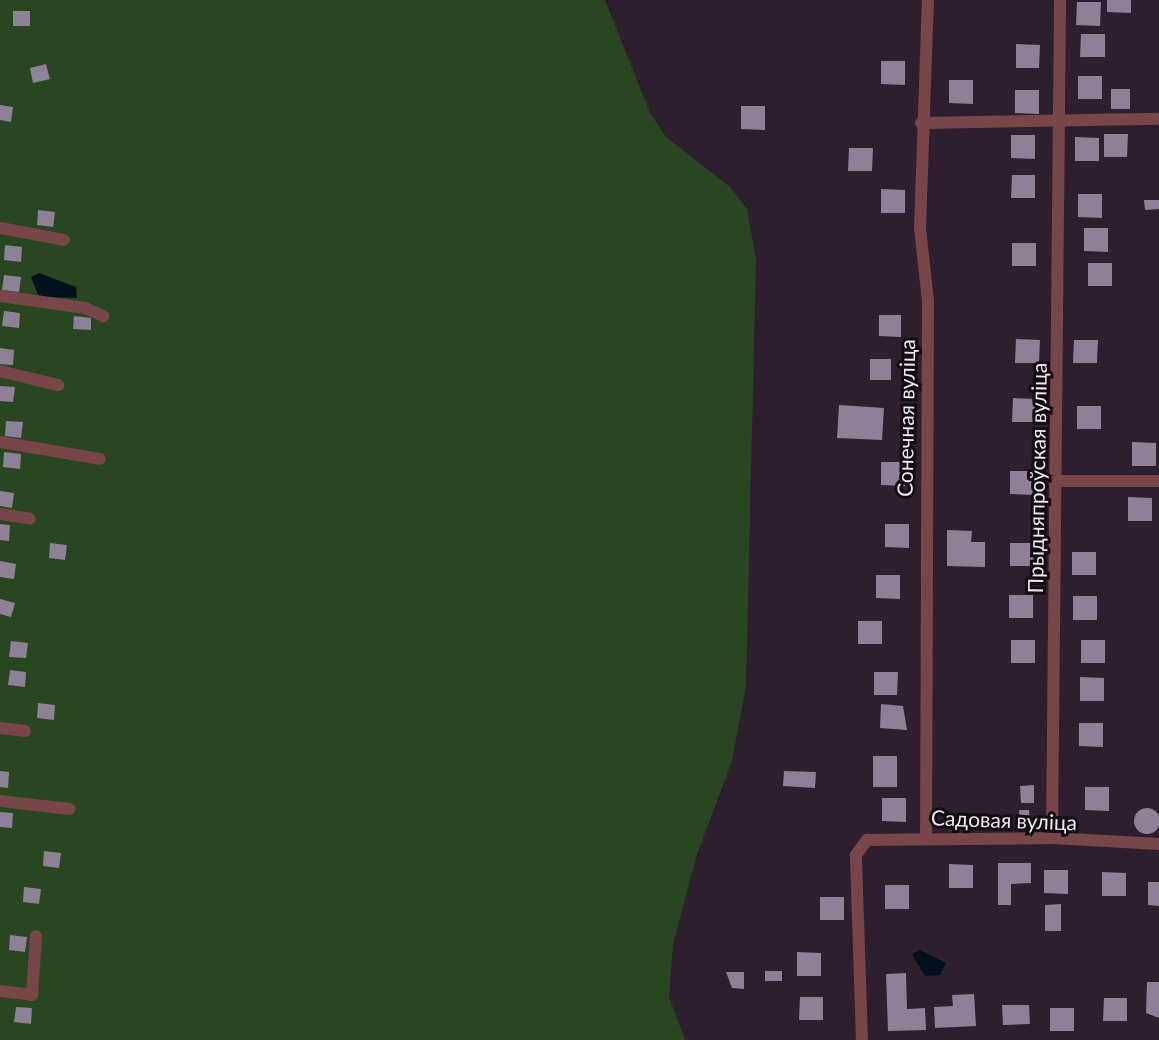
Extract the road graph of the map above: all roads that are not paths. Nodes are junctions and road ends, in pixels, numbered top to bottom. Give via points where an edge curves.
1 (928, 0) edge
2 (1060, 0) edge
3 (1059, 119) junction
4 (1159, 119) edge
5 (921, 123) junction
6 (0, 228) edge
7 (64, 240) dead end
8 (0, 296) edge
9 (103, 316) dead end
10 (0, 370) edge
11 (58, 385) dead end
12 (0, 442) edge
13 (100, 459) dead end
14 (1057, 481) junction
15 (1159, 481) edge
16 (0, 514) edge
17 (30, 519) dead end
18 (0, 728) edge
19 (25, 731) dead end
20 (0, 801) edge
21 (70, 808) dead end
22 (926, 837) junction
23 (1052, 837) junction
24 (1159, 844) edge
25 (36, 936) dead end
26 (0, 991) edge
27 (862, 1040) edge

1 - 5 street, Сонечная вуліца
2 - 3 street, Прыдняпроўская вуліца
3 - 4 street
3 - 5 street
3 - 14 street, Прыдняпроўская вуліца
5 - 22 street, Сонечная вуліца via 920,228 928,301
6 - 7 street
8 - 9 street via 85,308
10 - 11 street
12 - 13 street
14 - 15 street
14 - 23 street, Прыдняпроўская вуліца
16 - 17 street
18 - 19 street
20 - 21 street
22 - 23 street, Садовая вуліца
22 - 27 street, Садовая вуліца via 867,840 856,855
23 - 24 street, Садовая вуліца
25 - 26 street via 32,994

